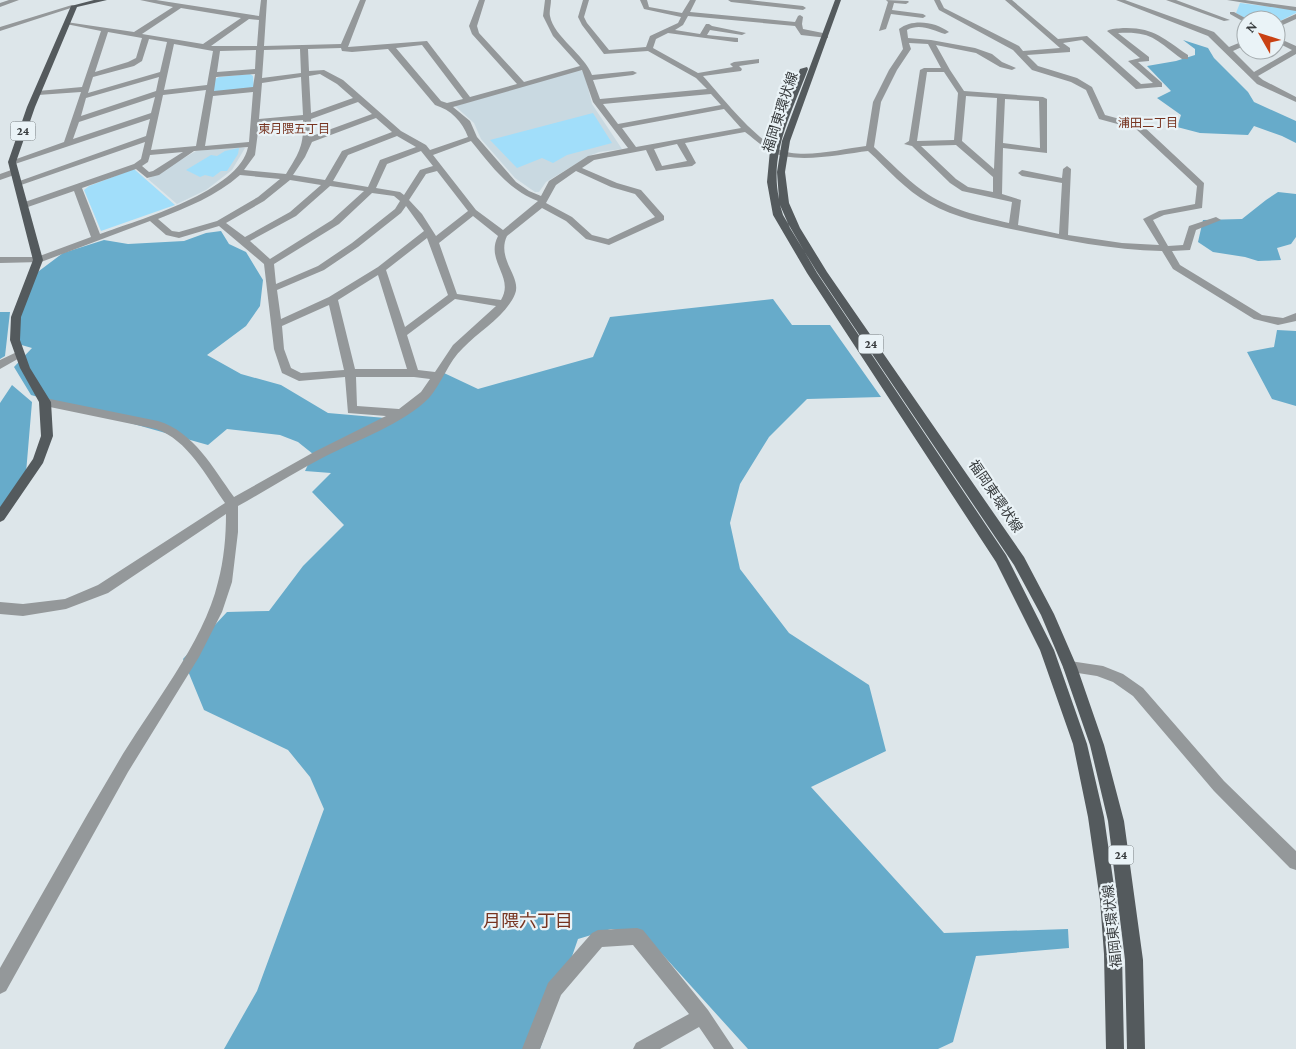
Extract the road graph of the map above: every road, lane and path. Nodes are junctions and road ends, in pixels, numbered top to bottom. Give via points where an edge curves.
1 (16, 0) edge
2 (104, 0) edge
3 (144, 0) edge
4 (264, 0) edge
5 (363, 0) edge
6 (482, 0) edge
7 (548, 0) edge
8 (586, 0) edge
9 (643, 0) edge
10 (690, 0) edge
11 (804, 0) edge
12 (829, 0) edge
13 (838, 0) edge
14 (890, 0) edge
15 (937, 0) edge
16 (1008, 0) edge
17 (1119, 0) edge
18 (1169, 0) edge
19 (1230, 0) edge
20 (734, 1) edge
21 (1238, 1) edge
22 (906, 2) dead end
23 (76, 4) edge
24 (0, 5) edge
25 (179, 6) junction
26 (803, 8) junction
27 (1296, 8) edge
28 (888, 12) junction
29 (1232, 13) junction
30 (685, 14) junction
31 (1236, 15) edge
32 (923, 16) dead end
33 (247, 17) junction
34 (731, 18) junction
35 (263, 19) junction
36 (68, 23) junction
37 (798, 24) junction
38 (1216, 26) junction
39 (1, 27) edge
40 (882, 29) dead end
41 (668, 30) junction
42 (105, 31) junction
43 (945, 32) dead end
44 (742, 33) dead end
45 (135, 35) junction
46 (702, 36) junction
47 (820, 36) junction
48 (146, 37) junction
49 (171, 40) junction
50 (736, 40) dead end
51 (905, 40) junction
52 (1056, 41) junction
53 (931, 42) junction
54 (206, 46) junction
55 (344, 46) junction
56 (390, 46) junction
57 (304, 47) junction
58 (1236, 47) edge
59 (260, 48) junction
60 (217, 49) junction
61 (649, 49) junction
62 (1230, 50) junction
63 (1296, 50) edge
64 (1022, 53) junction
65 (1185, 57) dead end
66 (756, 61) dead end
67 (585, 67) junction
68 (1012, 68) dead end
69 (946, 70) junction
70 (258, 71) junction
71 (164, 73) junction
72 (633, 73) dead end
73 (697, 75) junction
74 (1254, 75) junction
75 (90, 76) junction
76 (212, 76) junction
77 (305, 76) junction
78 (588, 78) junction
79 (522, 84) junction
80 (258, 85) junction
81 (86, 88) junction
82 (209, 91) junction
83 (713, 91) junction
84 (38, 93) junction
85 (159, 93) junction
86 (962, 93) junction
87 (1294, 96) edge
88 (83, 97) junction
89 (1001, 97) junction
90 (358, 98) junction
91 (467, 99) junction
92 (597, 102) junction
93 (447, 106) junction
94 (727, 106) junction
95 (154, 115) junction
96 (377, 115) junction
97 (308, 117) junction
98 (75, 121) junction
99 (255, 122) junction
100 (616, 127) junction
101 (748, 129) junction
102 (398, 134) junction
103 (149, 138) junction
104 (473, 138) junction
105 (308, 140) junction
106 (680, 142) junction
107 (958, 142) junction
108 (910, 143) junction
109 (253, 144) junction
110 (67, 145) junction
111 (1000, 145) junction
112 (650, 147) junction
113 (200, 148) junction
114 (870, 148) junction
115 (190, 149) junction
116 (426, 150) junction
117 (634, 150) junction
118 (778, 152) junction
119 (146, 153) junction
120 (137, 166) junction
121 (13, 167) junction
122 (439, 167) junction
123 (576, 168) junction
124 (1067, 168) dead end
125 (238, 172) junction
126 (1022, 173) dead end
127 (997, 176) junction
128 (0, 177) edge
129 (288, 177) junction
130 (1066, 181) junction
131 (18, 183) junction
132 (328, 183) junction
133 (77, 188) junction
134 (371, 189) junction
135 (997, 197) junction
136 (404, 200) junction
137 (542, 202) junction
138 (25, 205) junction
139 (473, 212) junction
140 (152, 218) junction
141 (1216, 220) dead end
142 (220, 223) junction
143 (1014, 227) junction
144 (503, 235) junction
145 (432, 237) junction
146 (1063, 238) junction
147 (97, 239) junction
148 (244, 241) junction
149 (1165, 249) junction
150 (38, 260) junction
151 (2, 263) edge
152 (269, 263) junction
153 (381, 269) junction
154 (272, 290) junction
155 (453, 296) junction
156 (333, 299) junction
157 (504, 304) junction
158 (1296, 316) edge
159 (276, 325) junction
160 (402, 334) junction
161 (19, 354) junction
162 (0, 365) edge
163 (350, 373) junction
164 (414, 373) junction
165 (436, 376) junction
166 (45, 402) junction
167 (400, 414) junction
168 (232, 504) junction
169 (0, 517) edge
170 (0, 608) edge
171 (1070, 666) junction
172 (1296, 862) edge
173 (0, 985) edge
174 (702, 1016) junction
175 (531, 1049) edge
176 (642, 1049) edge
177 (725, 1049) edge
178 (1115, 1049) edge
179 (1136, 1049) edge

1 - 24 street
2 - 23 main road
3 - 25 street
4 - 35 street
5 - 55 street
6 - 79 street via 473,26 476,34
7 - 67 street via 546,16 556,34
8 - 61 street via 581,17 607,52
9 - 30 street via 646,8
10 - 30 street
11 - 26 street
12 - 47 main road, 福岡東環状線 / 24
13 - 47 main road, 福岡東環状線 / 24
14 - 22 street
14 - 28 street
15 - 64 street via 940,9
16 - 52 street
17 - 38 street
18 - 38 street
19 - 21 street
20 - 26 street
20 - 34 street
21 - 27 street
21 - 29 street
23 - 36 main road, 24
23 - 39 street
25 - 33 street
25 - 45 street
26 - 37 street
28 - 32 street
28 - 40 street
29 - 31 street
29 - 38 street
30 - 34 street
30 - 41 street via 681,24
33 - 35 street
33 - 54 street
34 - 37 street
35 - 59 street
36 - 42 street
36 - 84 main road, 24
37 - 47 street via 804,33
38 - 62 street via 1216,37
41 - 46 street
41 - 61 street via 653,38
42 - 45 street
42 - 75 street
43 - 51 street via 922,24 910,25 903,29
44 - 46 street via 708,27
45 - 48 street
46 - 50 street
47 - 118 main road, 福岡東環状線 / 24
48 - 49 street
48 - 75 street via 139,59
49 - 54 street
49 - 71 street
51 - 53 street
51 - 114 street via 908,49 877,102
52 - 64 street via 1067,50
52 - 65 street via 1084,38 1139,87 1159,85 1132,61 1146,59 1111,31 1151,33
53 - 68 street via 980,52 998,64
53 - 69 street
54 - 60 street
55 - 56 street via 352,50
55 - 57 street
56 - 91 street via 424,43
56 - 93 street via 438,103
57 - 59 street
57 - 77 street
58 - 62 street
59 - 60 street
59 - 70 street
60 - 76 street
61 - 73 street
62 - 74 street
63 - 74 street
64 - 149 street via 1035,68 1062,75 1089,89 1102,117 1139,127 1201,185 1199,206 1148,219
66 - 73 street via 734,64 738,69
67 - 78 street
67 - 79 street
69 - 86 street
69 - 108 street via 924,70
70 - 76 street
70 - 80 street
71 - 85 street
71 - 88 street
72 - 78 street
73 - 83 street
74 - 87 street via 1266,86
75 - 81 street
76 - 82 street
77 - 80 street
77 - 90 street via 321,72 340,82
77 - 97 street
78 - 92 street
79 - 91 street
80 - 82 street
80 - 99 street
81 - 84 street
81 - 88 street
82 - 85 street
82 - 113 street
83 - 92 street
83 - 94 street
84 - 121 main road, 24
85 - 95 street
85 - 98 street
86 - 89 street
86 - 107 street
88 - 98 street
89 - 111 street
89 - 111 street via 1044,100 1044,151
90 - 96 street
90 - 97 street
91 - 93 street
92 - 100 street
93 - 104 street via 467,123
94 - 100 street
94 - 101 street
95 - 103 street
95 - 110 street
96 - 102 street
96 - 105 street
97 - 99 street
97 - 105 street
98 - 110 street
99 - 109 street
100 - 117 street
101 - 106 street
101 - 118 street
102 - 116 street
102 - 132 street via 349,150
103 - 119 street
103 - 131 street
104 - 116 street
104 - 137 street via 513,184
105 - 129 street
106 - 112 street
106 - 112 street via 692,163 659,168
107 - 108 street
107 - 127 street
108 - 135 street via 965,189
109 - 113 street
109 - 125 street via 250,155
110 - 121 street
111 - 127 street
112 - 117 street
113 - 115 street
114 - 118 street via 812,156
114 - 143 street via 922,194 949,208
115 - 119 street
115 - 120 street via 156,173 147,175
116 - 122 street
116 - 134 street via 383,162
117 - 123 street via 592,158
118 - 171 main road, 福岡東環状線 / 24 via 784,203 794,228 1019,561
118 - 178 main road, 福岡東環状線 / 24 via 771,170 772,193 784,229 1001,559 1047,650 1080,744 1096,817 1114,954
119 - 120 street via 145,160
120 - 133 street
121 - 128 street
121 - 131 main road
122 - 136 street via 423,172
122 - 139 street
123 - 137 street via 552,183
123 - 137 street via 638,192 661,218 609,242 589,237
124 - 130 street
125 - 129 street
125 - 140 street via 202,197
126 - 130 street
127 - 135 street
129 - 132 street
129 - 142 street via 261,199
130 - 146 street
131 - 138 main road
132 - 134 street
132 - 148 street via 293,214
133 - 138 street
133 - 147 street
134 - 136 street via 397,194
134 - 152 street via 334,222
135 - 143 street via 1017,200
136 - 145 street
136 - 154 street via 398,211 355,245 321,268
137 - 144 street
138 - 150 main road
139 - 144 street
139 - 145 street
140 - 142 street via 169,233 179,235
140 - 147 street
141 - 149 street via 1192,228 1187,248
142 - 148 street
143 - 146 street
144 - 157 street via 499,243 500,258 511,284 511,292
145 - 153 street
145 - 155 street
146 - 149 street via 1103,245
147 - 150 street
148 - 152 street
149 - 158 street via 1176,267 1258,317 1283,322
150 - 151 street
150 - 161 main road via 16,317 15,340
152 - 154 street
153 - 156 street
153 - 160 street
154 - 159 street
155 - 157 street
155 - 160 street
156 - 159 street
156 - 163 street
157 - 165 street via 456,347
159 - 163 street via 286,370 300,377
160 - 164 street
161 - 162 street
161 - 166 main road
163 - 164 street
163 - 167 street via 352,410
164 - 165 street
165 - 167 street via 425,395
166 - 168 street via 172,430 195,451
166 - 169 main road via 47,436 39,460
167 - 168 street via 318,455
168 - 170 street via 103,589 66,604 23,610
168 - 173 street via 229,562 215,612
171 - 172 street via 1118,678 1138,692 1219,786
171 - 179 main road, 福岡東環状線 / 24 via 1097,745 1116,821 1134,960
174 - 175 street via 636,936 598,939 554,989
174 - 176 street
174 - 177 street

